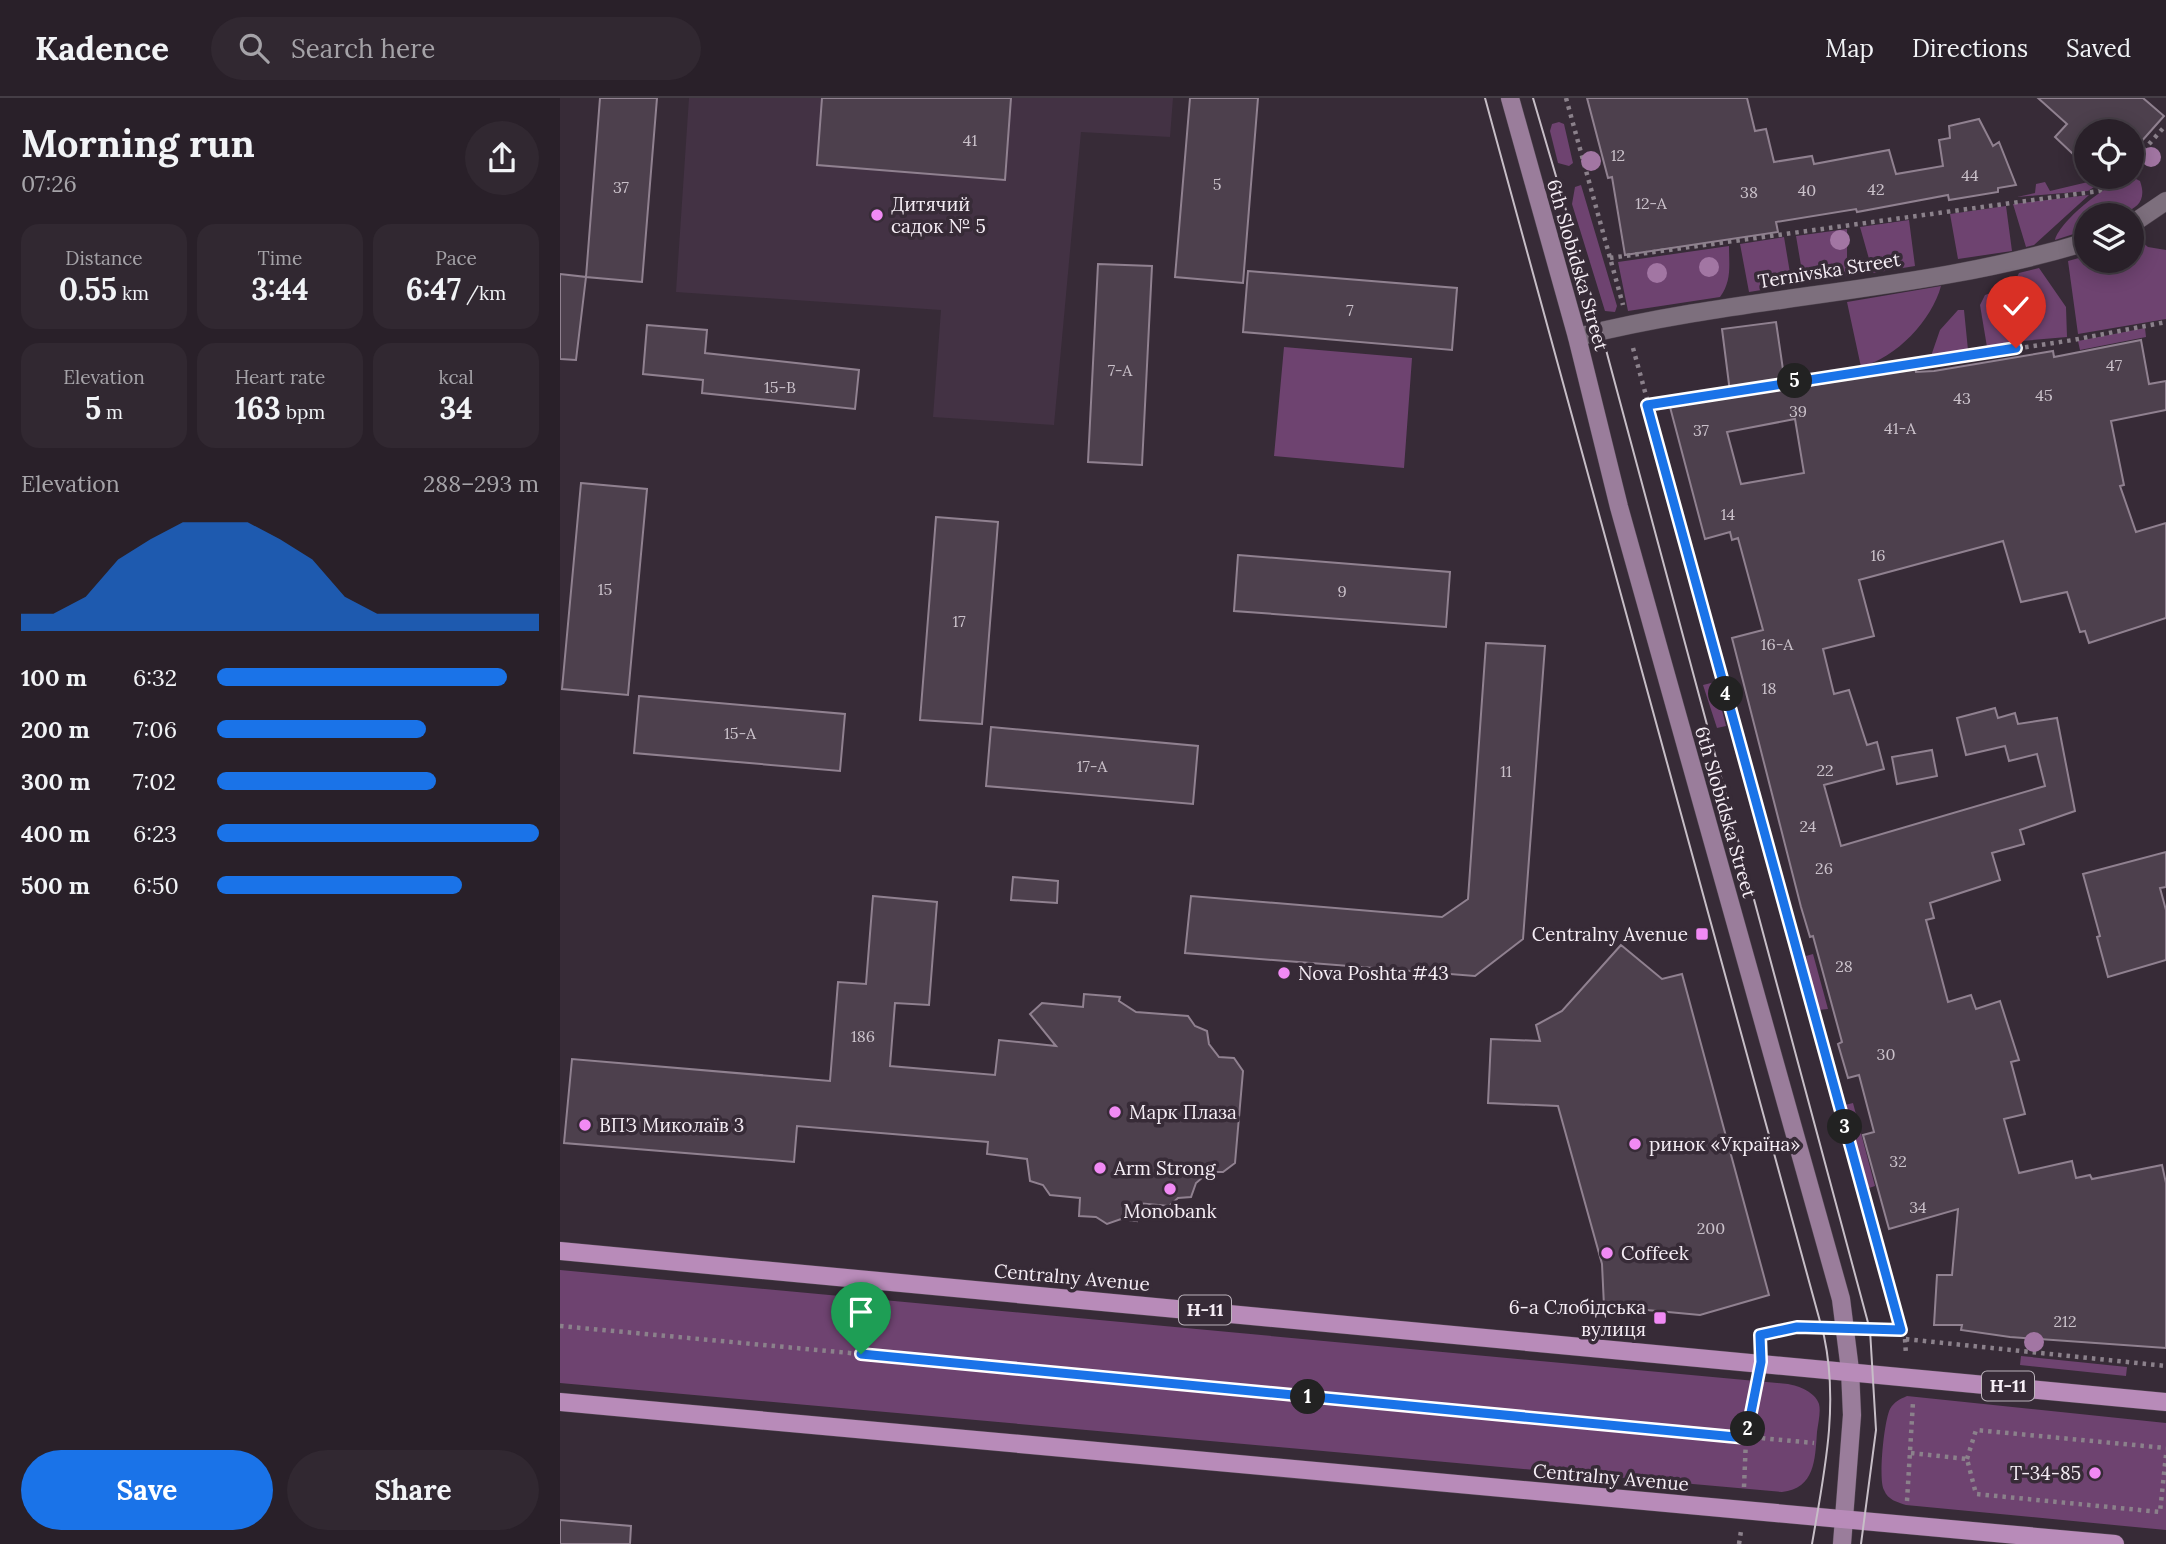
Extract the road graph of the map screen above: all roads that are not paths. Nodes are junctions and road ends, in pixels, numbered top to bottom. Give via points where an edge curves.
1 (1510, 98) edge
2 (2166, 201) edge
3 (2144, 216) edge
4 (2074, 245) edge
5 (1577, 337) junction
6 (560, 1251) edge
7 (1850, 1370) junction
8 (560, 1402) edge
9 (2166, 1402) edge
10 (1842, 1519) junction
11 (1842, 1544) edge
12 (2115, 1544) edge

1 - 5 street, 6th Slobidska Street
2 - 3 street
4 - 5 street, Ternivska Street via 2019,261
5 - 7 street, 6th Slobidska Street via 1613,485 1838,1290
6 - 7 main road, Centralny Avenue / Н-11
7 - 9 main road, Centralny Avenue / Н-11
7 - 10 street, 6th Slobidska Street via 1851,1441
8 - 10 main road, Centralny Avenue
10 - 11 street, 6th Slobidska Street
10 - 12 main road, Centralny Avenue

